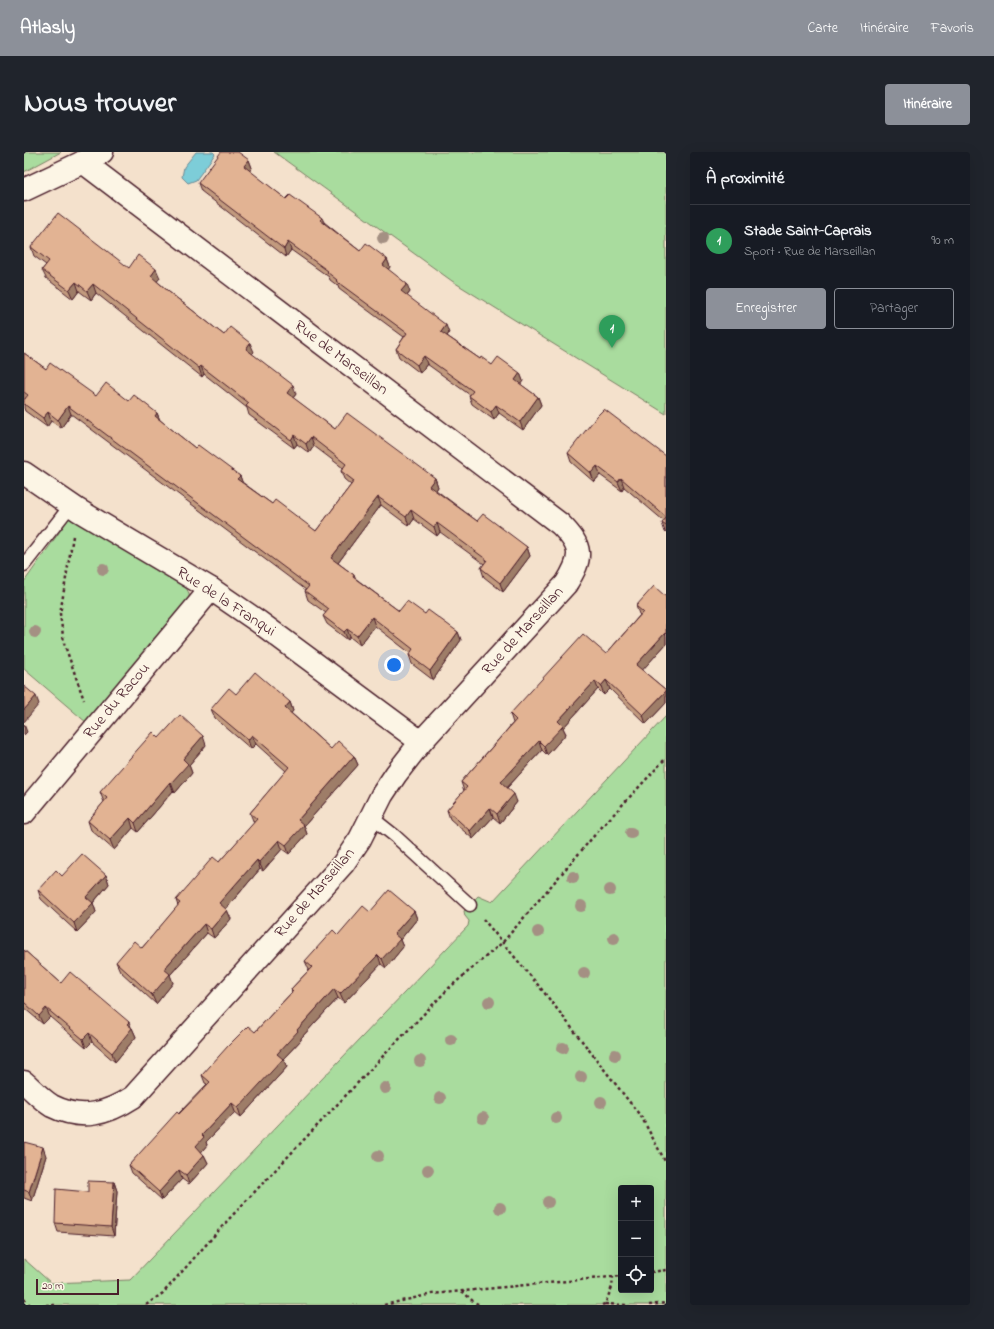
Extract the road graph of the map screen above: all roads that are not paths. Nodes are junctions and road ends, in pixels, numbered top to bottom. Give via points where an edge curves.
1 (102, 152) edge
2 (83, 162) junction
3 (24, 190) edge
4 (24, 472) edge
5 (74, 507) junction
6 (24, 565) edge
7 (211, 589) junction
8 (421, 742) junction
9 (24, 813) edge
10 (371, 818) junction
11 (470, 905) road end
12 (24, 1082) edge

1 - 2 street
2 - 3 street
2 - 8 street, Rue de Marseillan via 560,524 572,536 578,549 578,560 566,584
4 - 5 street, Rue de la Franqui
5 - 6 lane
5 - 7 street, Rue de la Franqui
7 - 8 street, Rue de la Franqui
7 - 9 street, Rue du Racou
8 - 10 street, Rue de Marseillan via 382,795
10 - 11 lane via 395,836
10 - 12 street, Rue de Marseillan via 343,864 133,1097 107,1111 82,1115 52,1106

